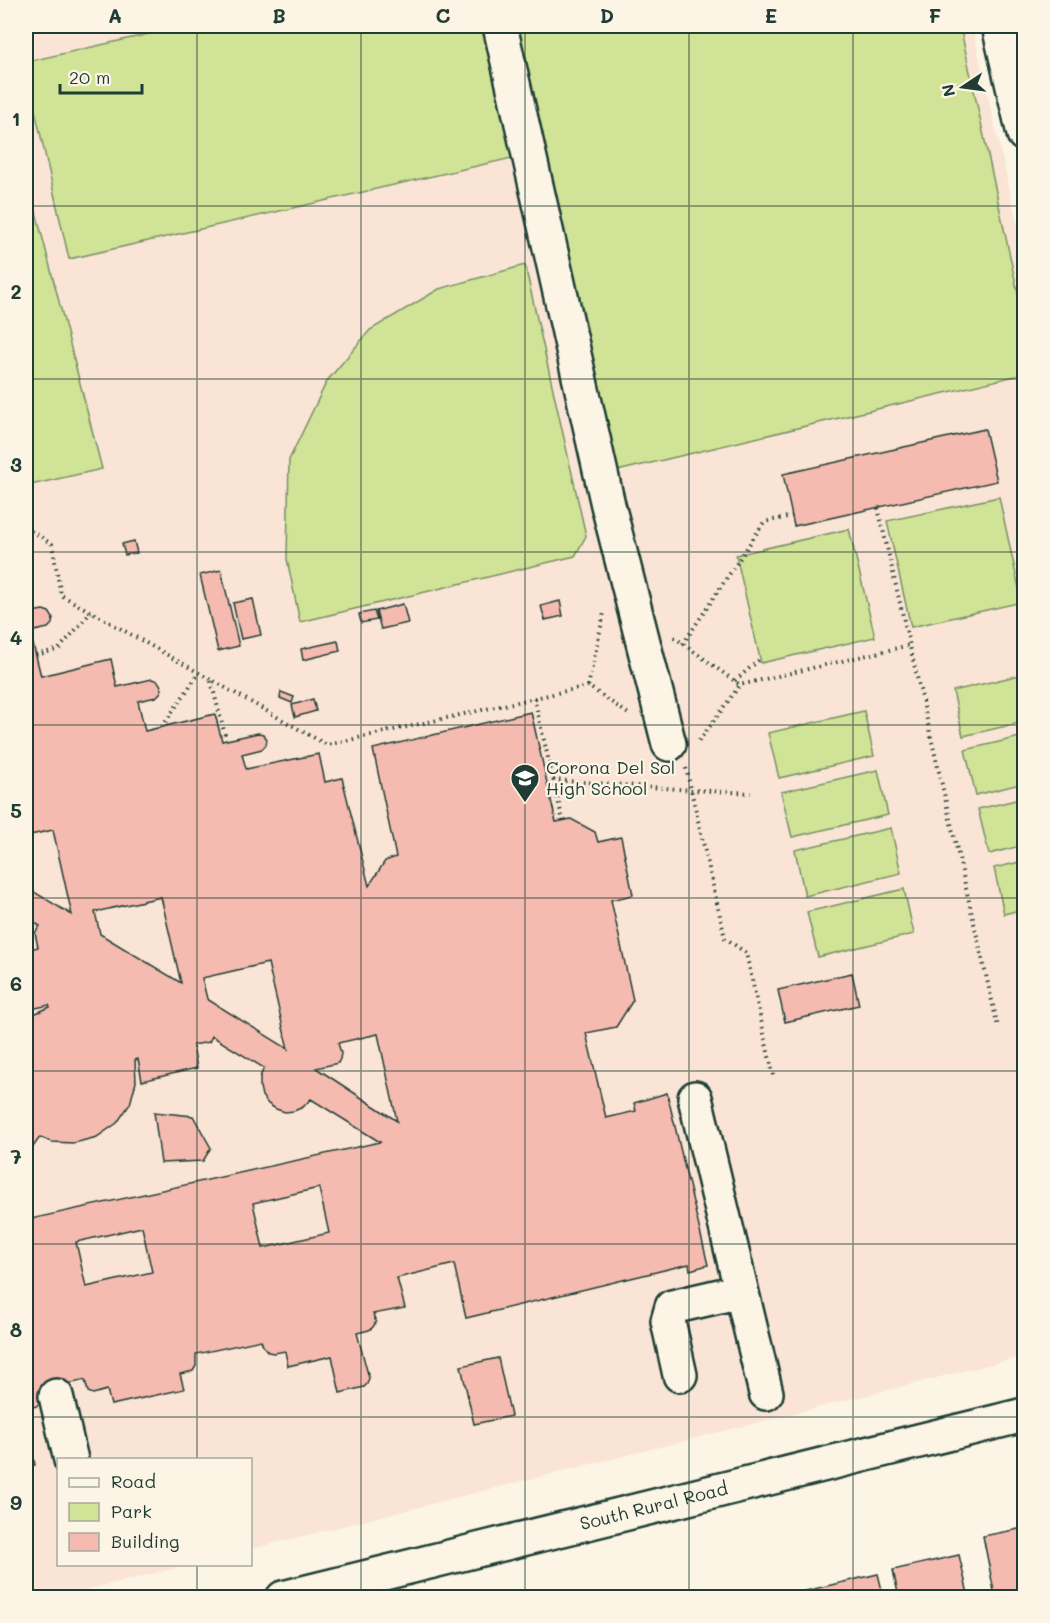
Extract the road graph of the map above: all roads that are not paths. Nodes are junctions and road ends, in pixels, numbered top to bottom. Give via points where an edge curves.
1 (500, 26) edge
2 (999, 26) edge
3 (1024, 134) edge
4 (684, 743) road end
5 (695, 1098) dead end
6 (741, 1291) junction
7 (680, 1375) dead end
8 (766, 1393) dead end
9 (56, 1396) dead end
10 (1024, 1415) edge
11 (71, 1458) edge
12 (283, 1598) edge

1 - 4 main road via 634,608
2 - 3 main road
5 - 6 main road
6 - 7 main road via 672,1307 668,1321
6 - 8 main road
9 - 11 main road
10 - 12 main road, South Rural Road

